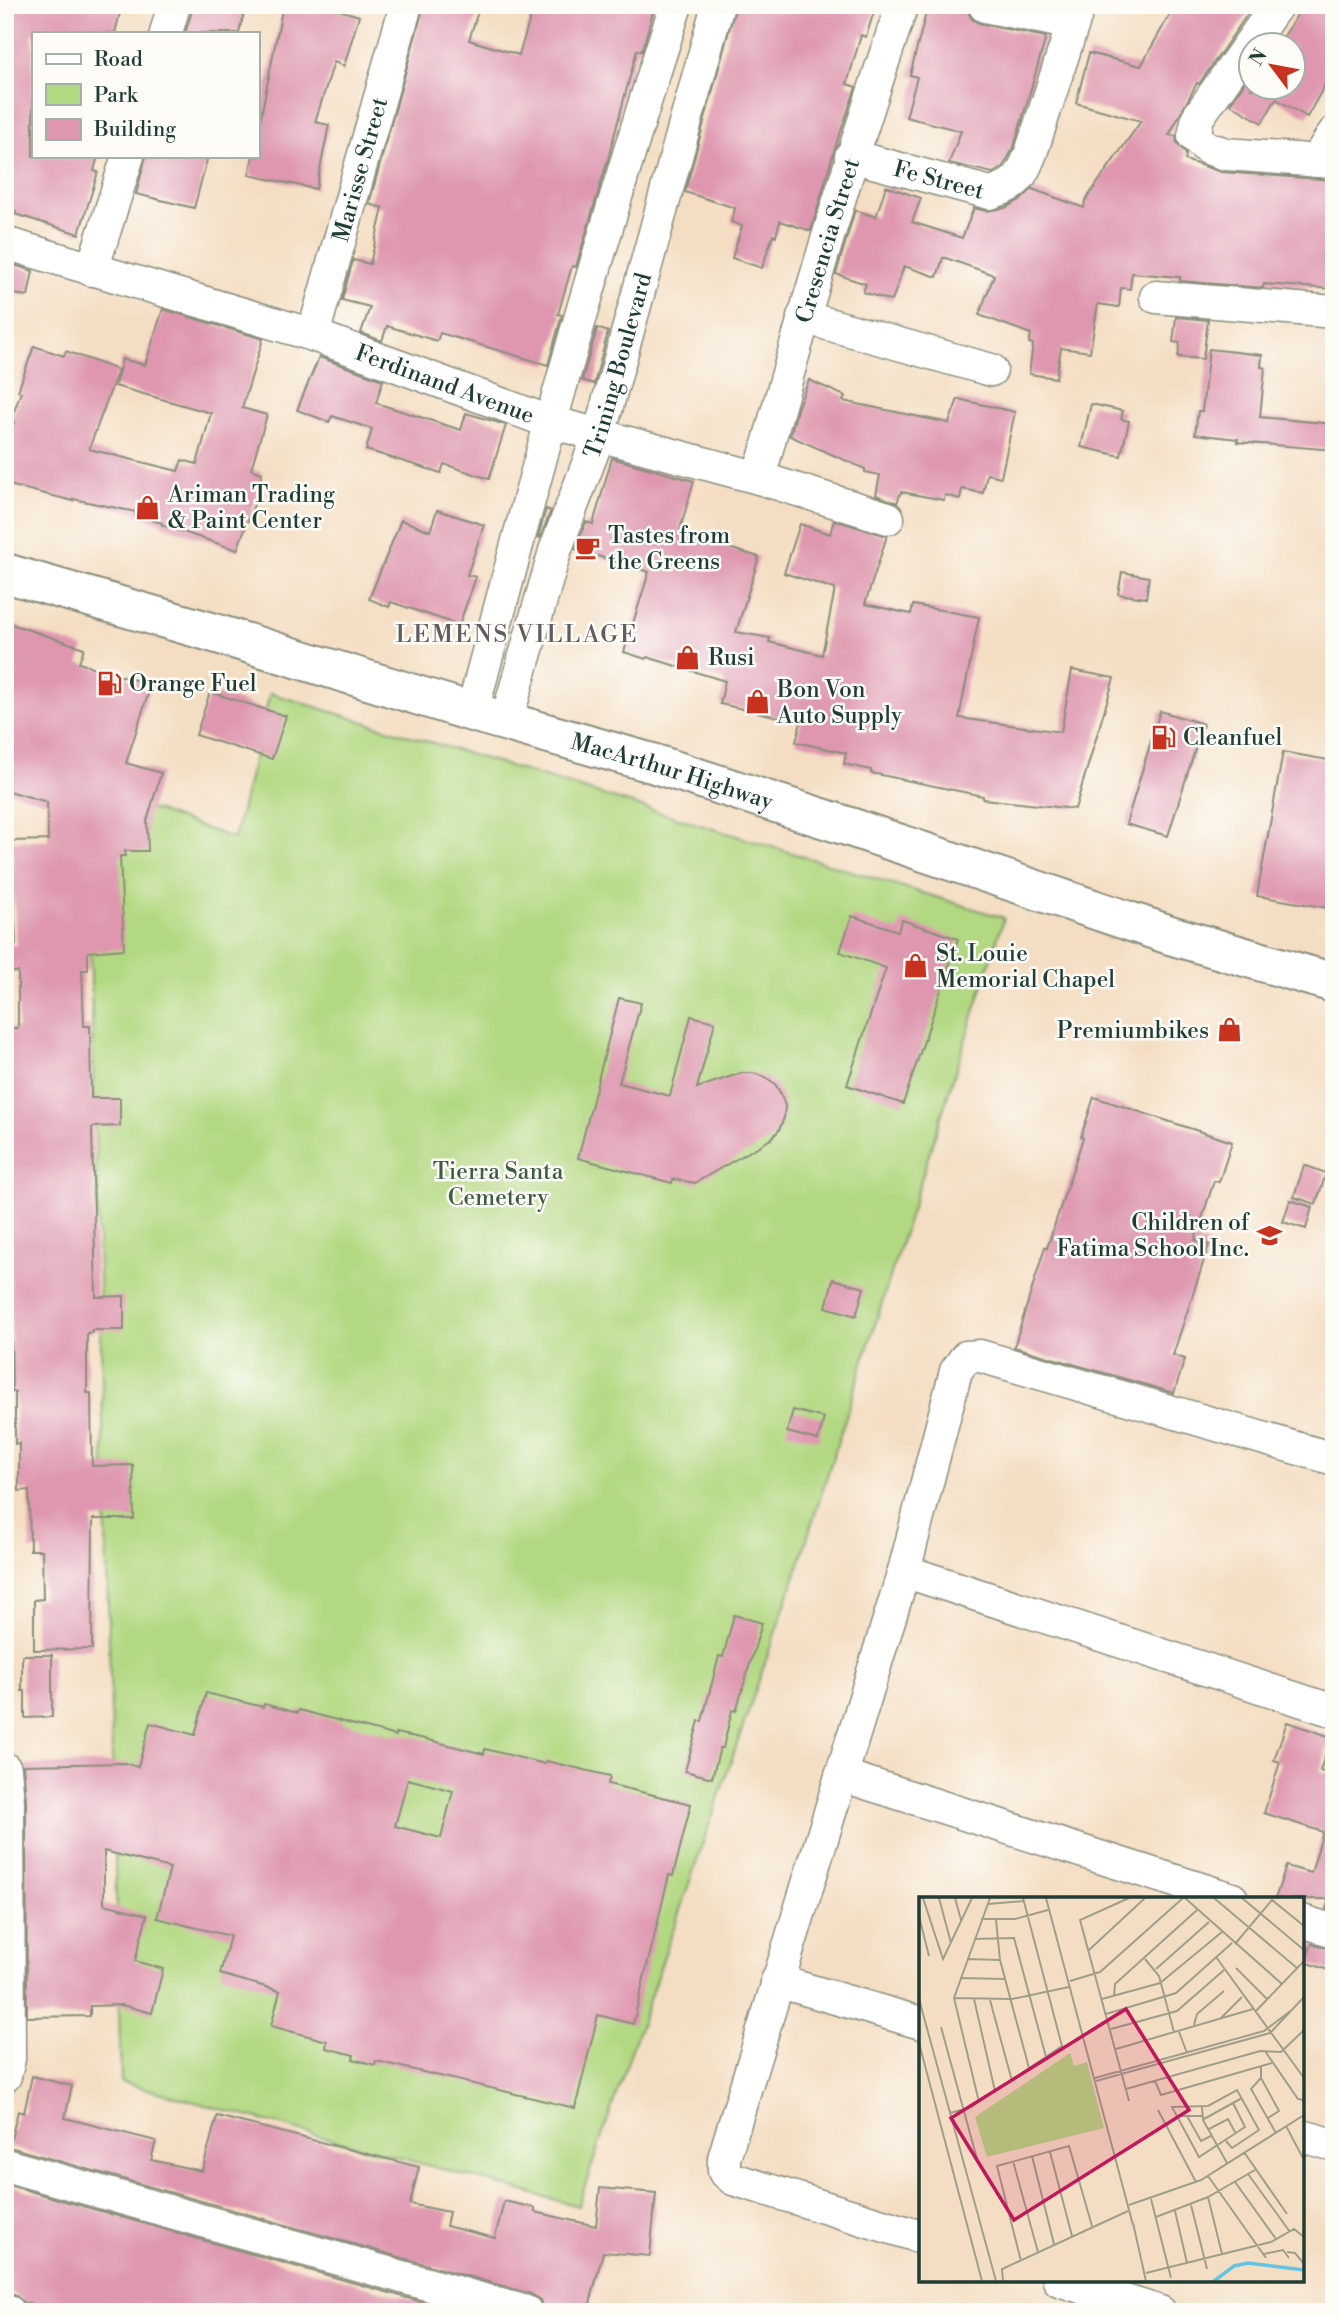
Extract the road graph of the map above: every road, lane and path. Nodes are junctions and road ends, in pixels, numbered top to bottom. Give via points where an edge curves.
1 (174, 5) edge
2 (406, 5) edge
3 (677, 5) edge
4 (718, 5) edge
5 (902, 5) edge
6 (1277, 5) edge
7 (985, 6) edge
8 (1076, 15) edge
9 (166, 32) edge
10 (1334, 133) edge
11 (634, 135) junction
12 (677, 147) junction
13 (851, 156) junction
14 (127, 158) edge
15 (1325, 161) edge
16 (5, 243) edge
17 (92, 270) junction
18 (1156, 297) dead end
19 (1334, 312) edge
20 (803, 317) junction
21 (313, 335) junction
22 (991, 370) dead end
23 (550, 422) junction
24 (598, 435) junction
25 (759, 478) junction
26 (888, 518) dead end
27 (5, 573) edge
28 (489, 717) junction
29 (1334, 984) edge
30 (1334, 1459) edge
31 (904, 1571) junction
32 (1334, 1711) edge
33 (5, 1769) edge
34 (841, 1774) junction
35 (1226, 1897) edge
36 (1304, 1922) edge
37 (1334, 1931) edge
38 (6, 1952) edge
39 (777, 1981) junction
40 (919, 2022) edge
41 (5, 2076) edge
42 (1304, 2137) edge
43 (1334, 2145) edge
44 (5, 2165) edge
45 (919, 2236) edge
46 (1065, 2282) edge
47 (526, 2312) edge
48 (1160, 2312) edge

1 - 9 street
2 - 21 street, Marisse Street
3 - 11 street, Trining Boulevard
4 - 12 street, Trining Boulevard
5 - 13 street, Cresencia Street
6 - 15 street via 1198,117 1194,136 1207,148 1226,154
7 - 8 street
8 - 13 street, Fe Street via 1022,174 1008,188 990,193
10 - 15 street
11 - 12 street
11 - 23 street, Trining Boulevard
12 - 24 street, Trining Boulevard
13 - 20 street, Cresencia Street
14 - 17 street
16 - 17 street, Ferdinand Avenue
17 - 21 street, Ferdinand Avenue
18 - 19 street
20 - 22 street
20 - 25 street, Cresencia Street
21 - 23 street, Ferdinand Avenue
23 - 24 street, Ferdinand Avenue
23 - 28 street, Trining Boulevard
24 - 25 street, Ferdinand Avenue
24 - 28 street, Trining Boulevard
25 - 26 street, Ferdinand Avenue
27 - 28 highway, MacArthur Highway
28 - 29 highway, MacArthur Highway via 652,763 1170,935
30 - 31 street via 980,1356 966,1357 956,1371
31 - 32 street
31 - 34 street
33 - 38 street
34 - 35 street
34 - 39 street
36 - 37 street
38 - 41 street via 9,2059
39 - 40 street
39 - 45 street via 724,2171 733,2179
42 - 43 street
44 - 47 street
46 - 48 street

